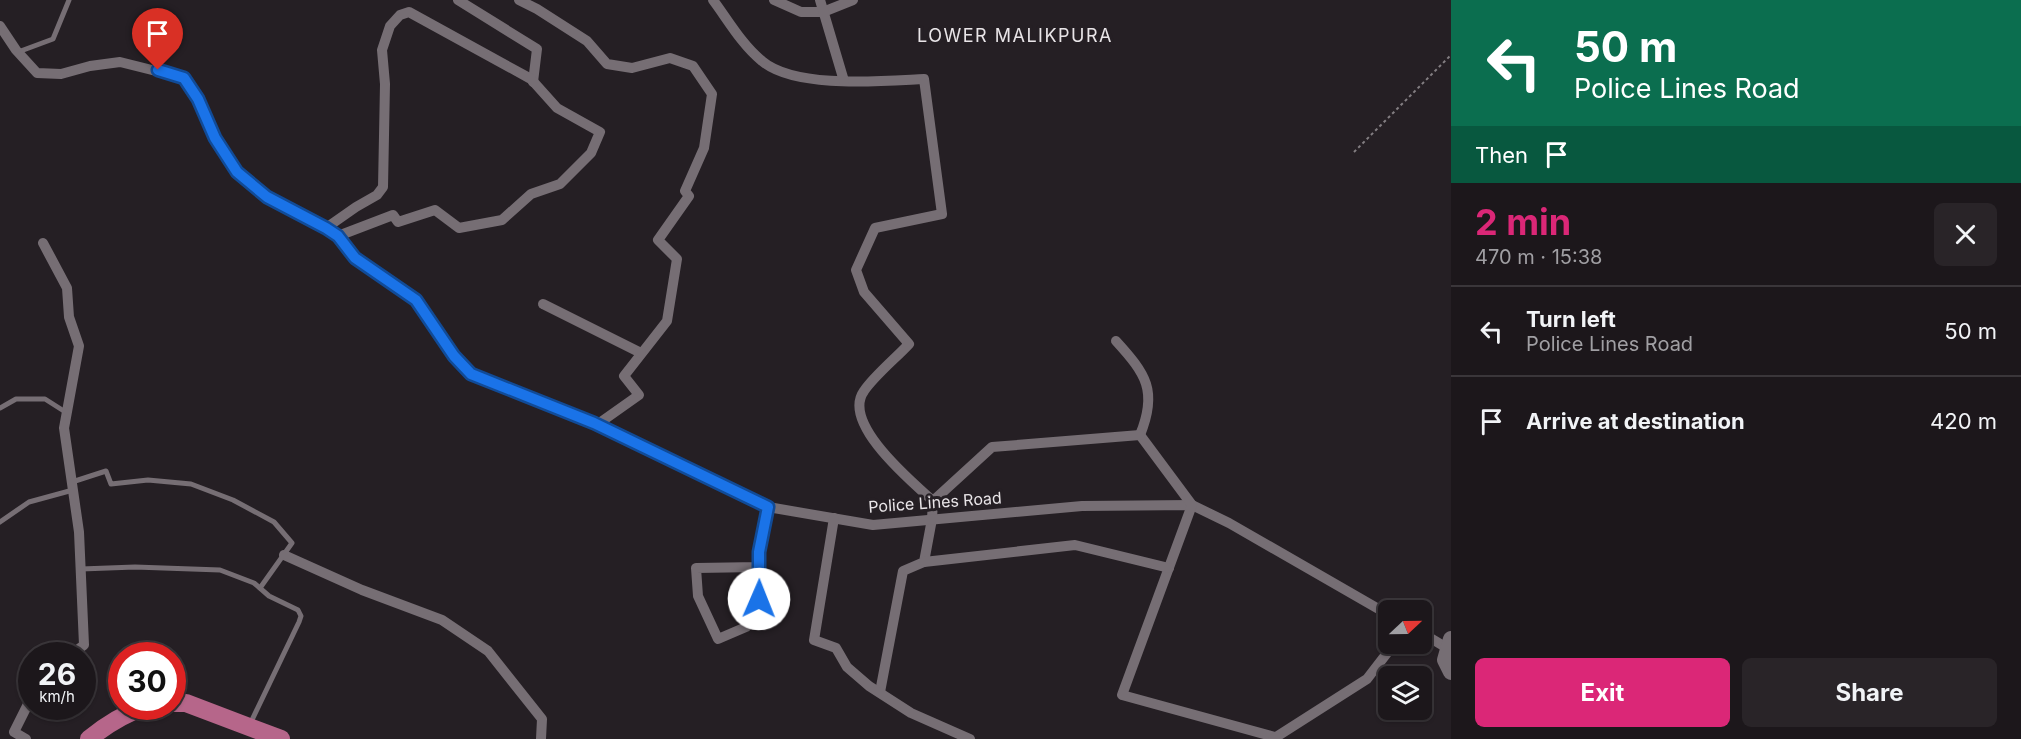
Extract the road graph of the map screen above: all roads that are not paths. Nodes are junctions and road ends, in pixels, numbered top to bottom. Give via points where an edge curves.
1 (69, 0) edge
2 (458, 0) edge
3 (519, 0) edge
4 (713, 0) edge
5 (774, 0) edge
6 (820, 0) edge
7 (853, 0) edge
8 (823, 12) junction
9 (0, 26) edge
10 (18, 52) junction
11 (844, 81) junction
12 (534, 82) junction
13 (326, 228) junction
14 (338, 236) junction
15 (43, 243) dead end
16 (543, 304) dead end
17 (1116, 341) dead end
18 (642, 353) junction
19 (0, 408) edge
20 (66, 413) junction
21 (598, 424) junction
22 (1140, 435) junction
23 (72, 486) junction
24 (933, 501) junction
25 (1192, 505) junction
26 (768, 507) junction
27 (834, 518) junction
28 (932, 519) junction
29 (0, 522) edge
30 (284, 555) junction
31 (924, 562) junction
32 (759, 567) junction
33 (1169, 568) junction
34 (81, 569) junction
35 (260, 588) junction
36 (1378, 609) edge
37 (1432, 638) edge
38 (84, 642) edge
39 (1450, 647) edge
40 (1386, 654) edge
41 (1451, 672) edge
42 (880, 692) junction
43 (186, 703) edge
44 (20, 720) edge
45 (114, 720) edge
46 (249, 726) junction
47 (1274, 738) edge
48 (26, 739) edge
49 (89, 739) edge
50 (281, 739) edge
51 (541, 739) edge
52 (970, 739) edge

1 - 10 lane via 53,39
2 - 12 street via 537,49
3 - 18 street via 587,41 607,64 632,68 670,58 693,66 712,94 704,148 685,191 690,196 658,240 677,258 667,321
4 - 11 street via 750,51 764,63 788,75
5 - 8 street via 801,12
6 - 8 street
7 - 8 street
8 - 11 street
9 - 10 street, Police Lines Road
10 - 13 street, Police Lines Road via 37,73 61,74 120,62 184,78 237,172 267,197
11 - 24 street via 924,79 942,214 875,228 856,270 864,292 909,344 863,392 858,407 874,441
12 - 13 street via 409,12 400,15 390,26 382,50 383,187
12 - 14 street via 557,108 600,132 591,153 560,184 531,194 502,220 459,228 435,210 398,222 393,216
13 - 14 street, Police Lines Road
14 - 21 street, Police Lines Road via 355,258 416,300 471,374
15 - 20 street via 67,288 69,317 79,346
16 - 18 street
17 - 22 street via 1136,363 1149,396 1148,416
18 - 21 street via 624,376 639,395
19 - 20 lane via 16,399 45,399
20 - 23 street via 64,428
21 - 26 street, Police Lines Road
22 - 24 street via 992,447
22 - 25 street
23 - 29 lane via 29,502
23 - 30 lane via 106,471 111,484 148,480 191,484 274,522 292,543
23 - 34 street
24 - 28 street
25 - 28 street, Police Lines Road via 1082,506
25 - 33 street
25 - 36 street, Police Lines Road
26 - 27 street, Police Lines Road
26 - 32 street
27 - 28 street, Police Lines Road via 873,525
27 - 42 street via 814,640 836,648 847,667
28 - 31 street
30 - 35 lane
30 - 51 street via 442,620 488,651 542,719
31 - 33 street via 1075,545
31 - 42 street via 903,571
32 - 32 street via 696,568 698,596 718,639 746,627 759,615
33 - 47 street via 1122,695
34 - 35 lane via 220,570
34 - 38 street
35 - 46 lane via 298,610 301,616
37 - 39 street
39 - 41 main road via 1444,660
40 - 47 street via 1367,679
42 - 52 street via 911,713
43 - 46 highway
44 - 48 street via 14,732
45 - 49 highway
46 - 50 highway

